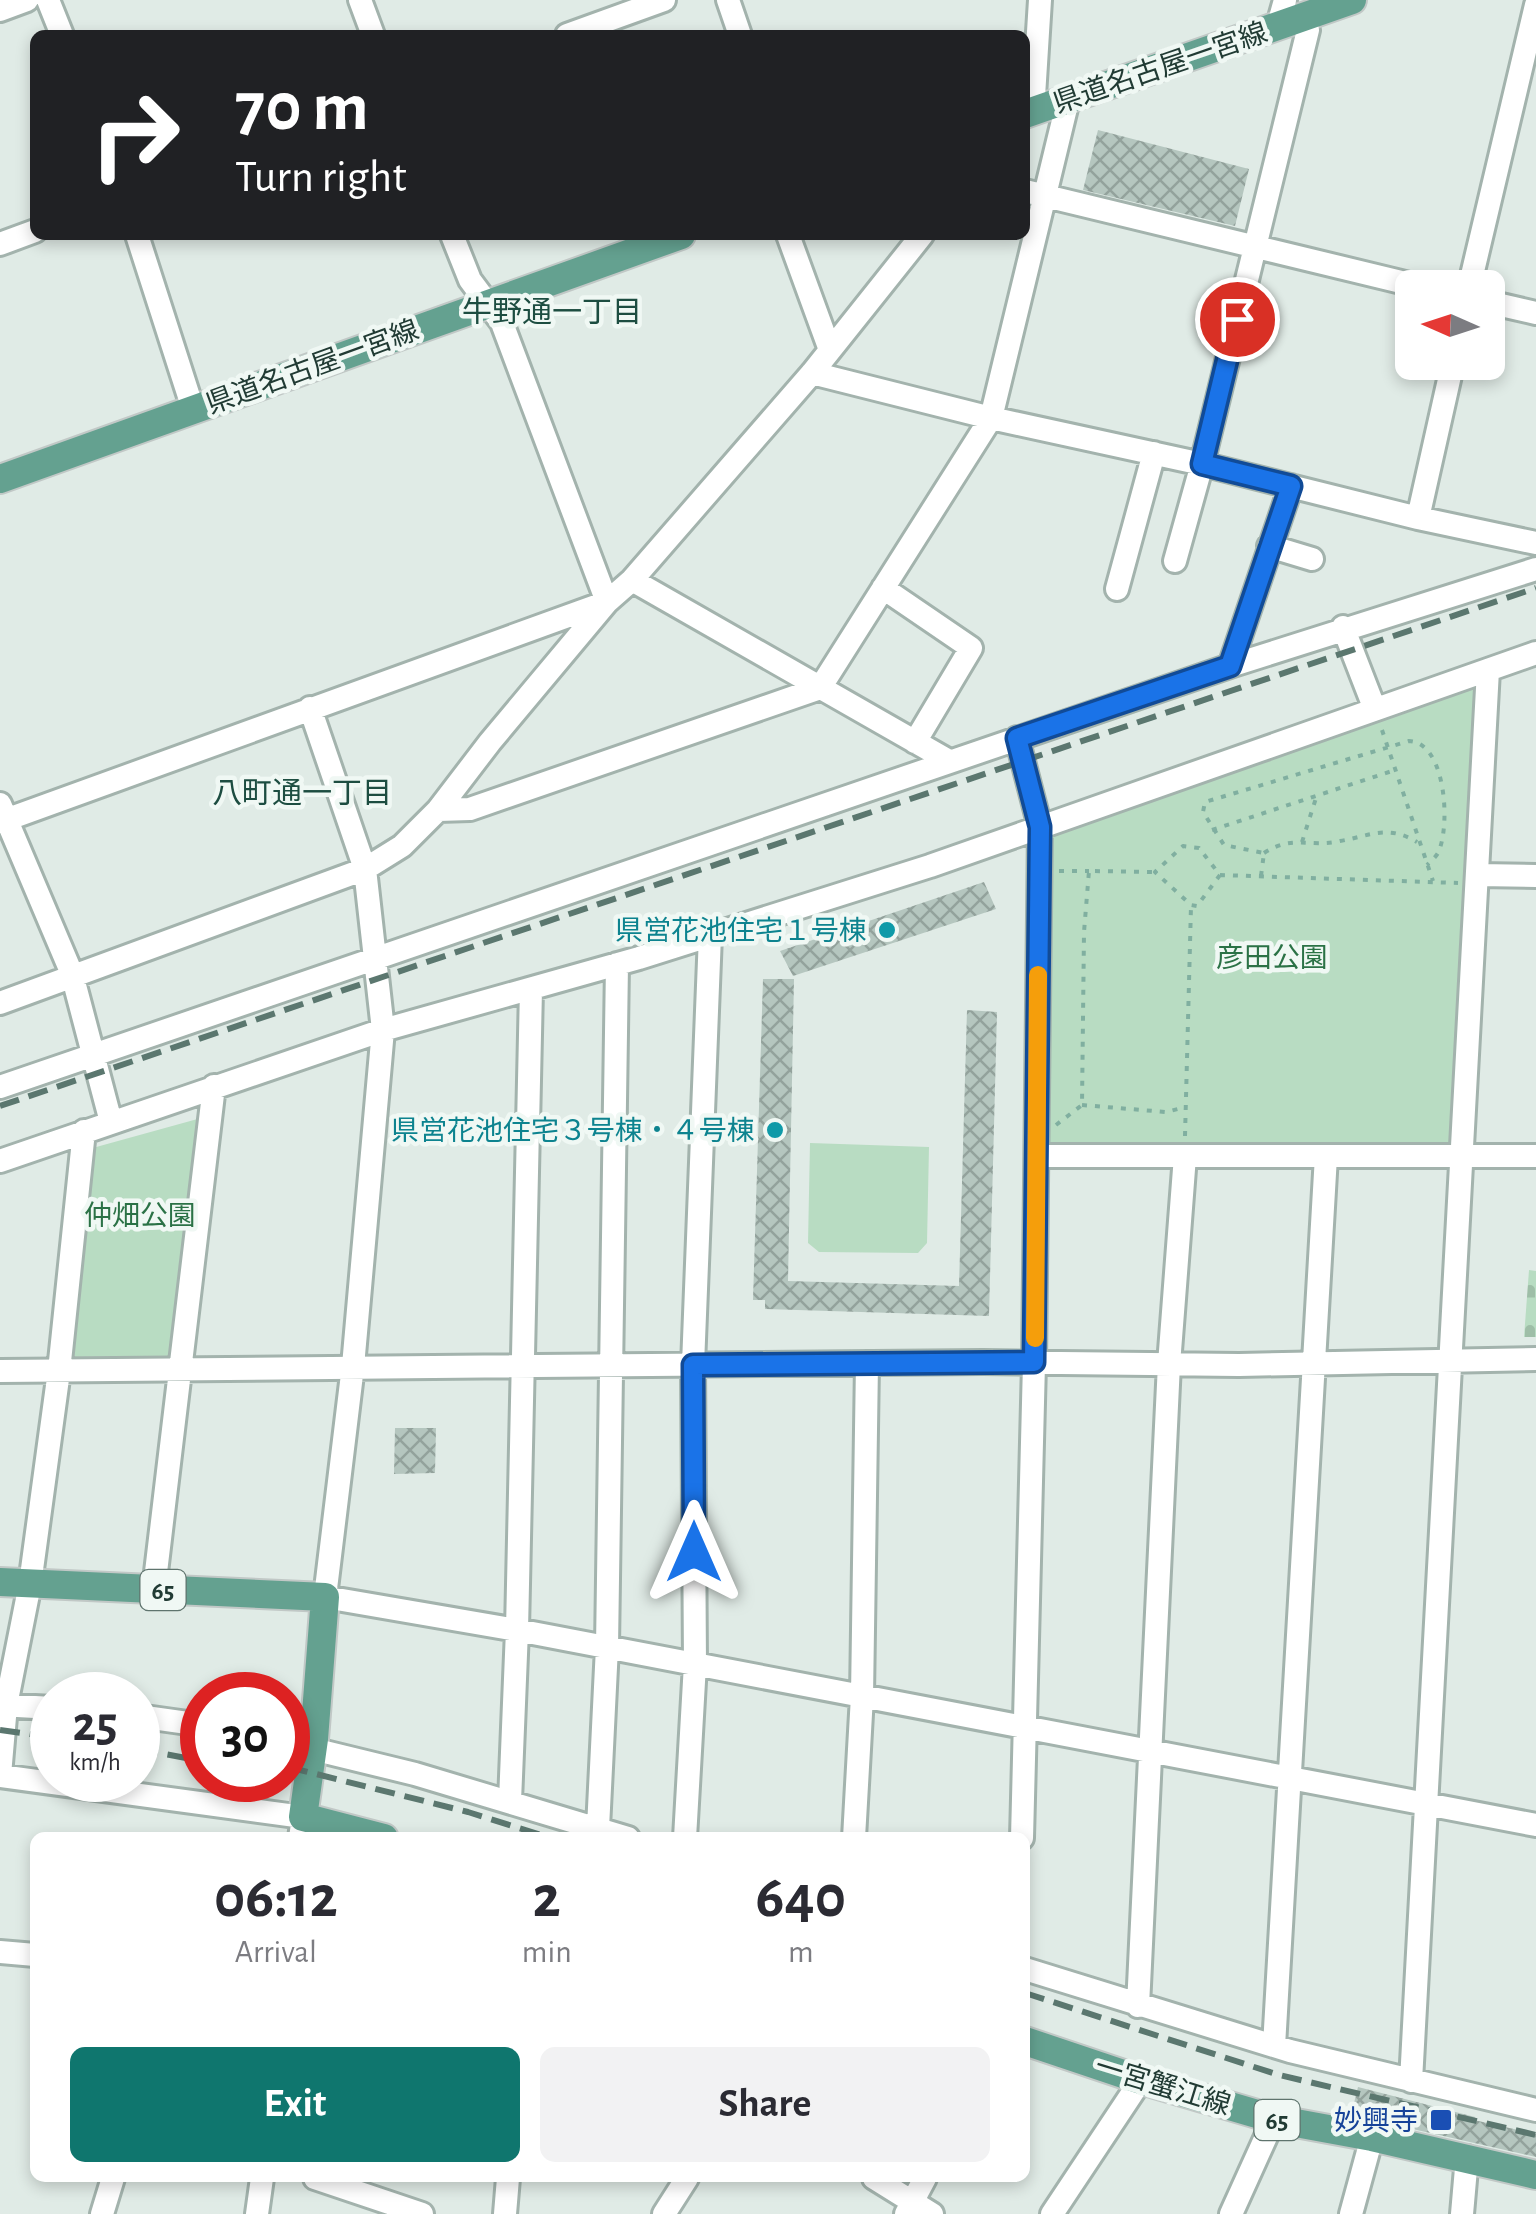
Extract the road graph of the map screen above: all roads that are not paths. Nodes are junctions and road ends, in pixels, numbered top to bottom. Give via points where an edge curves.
1 (27, 0) edge
2 (48, 0) edge
3 (360, 0) edge
4 (664, 0) edge
5 (728, 0) edge
6 (1040, 0) edge
7 (1352, 0) edge
8 (1536, 5) edge
9 (0, 10) edge
10 (1288, 15) edge
11 (60, 30) edge
12 (371, 30) edge
13 (581, 30) edge
14 (738, 30) edge
15 (1068, 100) junction
16 (1030, 103) edge
17 (1030, 113) edge
18 (1034, 193) edge
19 (30, 233) edge
20 (138, 240) edge
21 (454, 240) edge
22 (666, 240) edge
23 (790, 240) edge
24 (918, 240) edge
25 (1025, 240) edge
26 (0, 244) edge
27 (1255, 247) junction
28 (1474, 270) edge
29 (1395, 281) edge
30 (487, 303) junction
31 (1505, 306) edge
32 (1536, 313) edge
33 (830, 350) junction
34 (812, 372) junction
35 (1449, 380) edge
36 (193, 410) junction
37 (991, 418) junction
38 (1154, 453) junction
39 (1202, 464) junction
40 (0, 479) edge
41 (1291, 486) junction
42 (1418, 518) junction
43 (1536, 543) edge
44 (1269, 546) junction
45 (1312, 559) dead end
46 (1174, 561) dead end
47 (1536, 570) edge
48 (632, 580) junction
49 (883, 588) junction
50 (1117, 589) dead end
51 (607, 602) junction
52 (1343, 628) junction
53 (1536, 653) edge
54 (1230, 666) junction
55 (1488, 670) junction
56 (820, 688) junction
57 (310, 708) junction
58 (1374, 708) junction
59 (1017, 738) junction
60 (915, 742) junction
61 (948, 761) junction
62 (438, 810) junction
63 (2, 815) edge
64 (1040, 827) junction
65 (365, 869) junction
66 (1536, 876) edge
67 (1478, 879) junction
68 (710, 935) junction
69 (376, 958) junction
70 (616, 964) junction
71 (72, 974) junction
72 (531, 990) junction
73 (0, 1003) edge
74 (382, 1030) junction
75 (95, 1056) junction
76 (214, 1086) junction
77 (0, 1087) edge
78 (110, 1122) junction
79 (84, 1132) junction
80 (1037, 1148) junction
81 (1185, 1156) junction
82 (1326, 1156) junction
83 (1536, 1156) edge
84 (1460, 1157) junction
85 (0, 1161) edge
86 (1536, 1360) edge
87 (1448, 1361) junction
88 (1034, 1362) junction
89 (867, 1364) junction
90 (1169, 1364) junction
91 (1312, 1364) junction
92 (693, 1365) junction
93 (353, 1366) junction
94 (522, 1366) junction
95 (609, 1366) junction
96 (180, 1369) junction
97 (0, 1371) edge
98 (59, 1371) junction
99 (0, 1582) edge
100 (30, 1584) junction
101 (154, 1589) junction
102 (325, 1597) junction
103 (517, 1630) junction
104 (607, 1648) junction
105 (695, 1664) junction
106 (310, 1686) edge
107 (862, 1696) junction
108 (3, 1705) edge
109 (30, 1707) edge
110 (1026, 1727) junction
111 (310, 1749) edge
112 (1149, 1750) junction
113 (0, 1776) edge
114 (1291, 1778) junction
115 (510, 1800) junction
116 (301, 1802) edge
117 (1428, 1804) junction
118 (1536, 1825) edge
119 (302, 1827) edge
120 (598, 1828) junction
121 (339, 1832) edge
122 (610, 1832) edge
123 (685, 1832) edge
124 (854, 1832) edge
125 (1022, 1832) edge
126 (0, 1952) edge
127 (30, 1955) edge
128 (1030, 1971) edge
129 (1138, 2006) junction
130 (1030, 2043) edge
131 (1274, 2046) junction
132 (1141, 2080) junction
133 (1410, 2081) junction
134 (1536, 2110) edge
135 (1274, 2119) junction
136 (1372, 2137) junction
137 (1467, 2157) junction
138 (1536, 2175) edge
139 (112, 2182) edge
140 (261, 2182) edge
141 (328, 2182) edge
142 (508, 2182) edge
143 (684, 2182) edge
144 (879, 2182) edge
145 (924, 2182) edge
146 (917, 2210) edge
147 (102, 2214) edge
148 (257, 2214) edge
149 (422, 2214) edge
150 (505, 2214) edge
151 (664, 2214) edge
152 (1052, 2214) edge
153 (1231, 2214) edge
154 (1351, 2214) edge
155 (1462, 2214) edge

1 - 9 street
2 - 11 street
3 - 12 street
4 - 13 street
5 - 14 street
6 - 16 street
7 - 10 main road, 県道名古屋一宮線
8 - 28 street
10 - 15 main road, 県道名古屋一宮線
10 - 27 street via 1308,30
15 - 17 main road, 県道名古屋一宮線
15 - 18 street
18 - 27 street
19 - 26 street
20 - 36 street
21 - 30 street
22 - 30 main road, 県道名古屋一宮線
23 - 33 street
24 - 33 street
25 - 37 street
27 - 29 street
27 - 39 street
30 - 36 main road, 県道名古屋一宮線
30 - 51 street via 502,323
31 - 32 street
33 - 34 street
34 - 37 street
34 - 48 street
35 - 42 street
36 - 40 main road, 県道名古屋一宮線
37 - 38 street
37 - 49 street
38 - 39 street
38 - 50 street
39 - 41 street
39 - 46 street
41 - 42 street
41 - 44 street
42 - 43 street
44 - 45 street
44 - 54 street
47 - 52 street
48 - 51 street
48 - 56 street
49 - 56 street
49 - 60 street via 971,648
51 - 57 street
51 - 62 street
52 - 54 street
52 - 58 street
53 - 55 street
54 - 59 street
55 - 58 street
55 - 67 street
56 - 60 street
56 - 62 street via 470,808
57 - 63 street
57 - 65 street
58 - 64 street
59 - 61 street
59 - 64 street
60 - 61 street
61 - 69 street
62 - 65 street via 402,846
63 - 71 street
64 - 68 street
64 - 80 street
65 - 69 street
65 - 71 street
66 - 67 street
67 - 84 street
68 - 70 street
68 - 92 street
69 - 74 street
69 - 75 street
70 - 72 street
70 - 95 street
71 - 73 street
71 - 75 street
72 - 74 street
72 - 94 street
74 - 76 street
74 - 93 street
75 - 77 street
75 - 78 street
76 - 78 street
76 - 96 street
78 - 79 street
79 - 85 street
79 - 98 street
80 - 81 street
80 - 88 street
81 - 82 street
81 - 90 street
82 - 84 street
82 - 91 street
83 - 84 street
84 - 87 street
86 - 87 street
87 - 91 street
87 - 117 street
88 - 89 street
88 - 90 street
88 - 110 street
89 - 92 street
89 - 107 street
90 - 91 street
90 - 112 street
91 - 114 street
92 - 95 street
92 - 105 street
93 - 94 street
93 - 96 street
93 - 102 street
94 - 95 street
94 - 103 street
95 - 104 street
96 - 98 street
96 - 101 street
97 - 98 street
98 - 100 street
99 - 100 main road, 65
100 - 101 main road, 65
100 - 108 street
101 - 102 main road, 65
102 - 103 street
102 - 106 main road
103 - 104 street
103 - 115 street
104 - 105 street
104 - 120 street
105 - 107 street
105 - 123 street
107 - 110 street
107 - 124 street
108 - 109 street
108 - 113 street
110 - 112 street
110 - 125 street
111 - 115 street
112 - 114 street
112 - 129 street
113 - 119 street
114 - 117 street
114 - 131 street
115 - 120 street
116 - 119 main road
117 - 118 street
117 - 133 street
119 - 121 main road
120 - 122 street
126 - 127 street
128 - 129 street
129 - 131 street
130 - 132 main road, 一宮蟹江線 / 65
131 - 133 street
132 - 135 main road, 一宮蟹江線 / 65
132 - 152 street
133 - 134 street
135 - 136 main road, 一宮蟹江線 / 65
135 - 153 street
136 - 137 main road, 一宮蟹江線 / 65
136 - 154 street
137 - 138 main road, 一宮蟹江線 / 65
137 - 155 street
139 - 147 street
140 - 148 street
141 - 149 street
142 - 150 street
143 - 151 street
144 - 146 street
145 - 146 street

